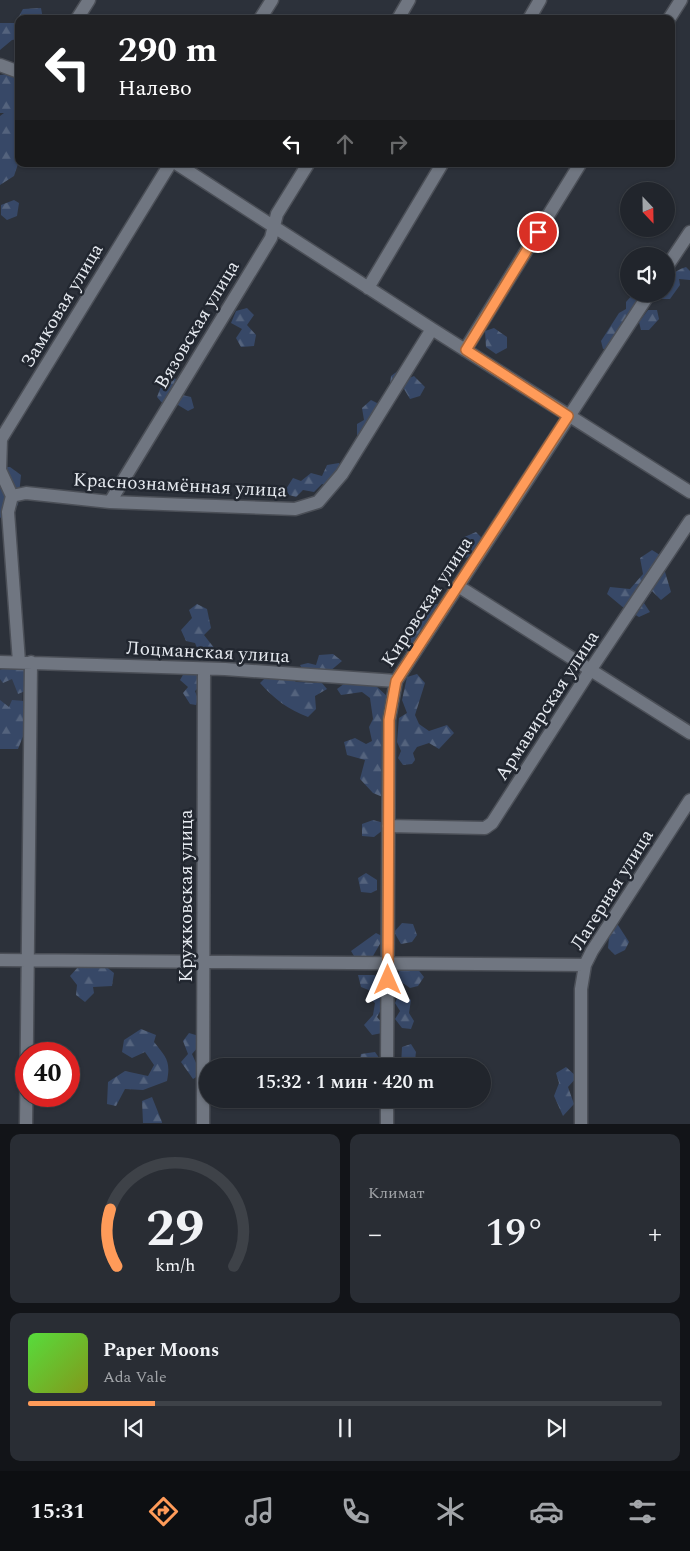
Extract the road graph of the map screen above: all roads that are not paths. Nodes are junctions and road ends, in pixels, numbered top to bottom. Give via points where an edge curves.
1 (89, 0) edge
2 (272, 0) edge
3 (409, 0) edge
4 (540, 0) edge
5 (681, 0) edge
6 (80, 15) edge
7 (263, 15) edge
8 (400, 15) edge
9 (531, 15) edge
10 (672, 15) edge
11 (0, 65) edge
12 (15, 71) edge
13 (168, 167) edge
14 (181, 167) edge
15 (306, 167) edge
16 (440, 167) edge
17 (578, 167) edge
18 (273, 226) junction
19 (690, 232) edge
20 (675, 254) edge
21 (368, 288) junction
22 (644, 302) edge
23 (432, 329) junction
24 (466, 350) junction
25 (568, 416) junction
26 (690, 492) edge
27 (12, 496) junction
28 (110, 502) junction
29 (690, 521) edge
30 (458, 586) junction
31 (0, 662) edge
32 (25, 662) junction
33 (204, 669) junction
34 (591, 669) junction
35 (396, 681) junction
36 (690, 733) edge
37 (690, 800) edge
38 (388, 826) junction
39 (26, 959) junction
40 (0, 960) edge
41 (204, 962) junction
42 (388, 963) junction
43 (585, 965) junction
44 (387, 1058) edge
45 (387, 1108) edge
46 (26, 1124) edge
47 (203, 1124) edge
48 (387, 1124) edge
49 (581, 1124) edge

1 - 6 street
2 - 7 street
3 - 8 street
4 - 9 street
5 - 10 street
11 - 12 street
13 - 27 street, Замковая улица via 1,439 0,470
14 - 18 street
15 - 18 street, Вязовская улица
16 - 21 street
17 - 24 street
18 - 21 street
18 - 28 street, Вязовская улица via 271,238
19 - 20 street
21 - 23 street
22 - 25 street, Кировская улица
23 - 24 street
23 - 28 street, Краснознамённая улица via 342,474 318,502 296,509
24 - 25 street
25 - 26 street
25 - 30 street, Кировская улица
27 - 28 street, Краснознамённая улица via 26,493
27 - 32 street via 8,512
29 - 34 street, Армавирская улица
30 - 34 street
30 - 35 street, Кировская улица
31 - 32 street, Лоцманская улица
32 - 33 street, Лоцманская улица
32 - 39 street
33 - 35 street, Лоцманская улица
33 - 41 street, Кружковская улица
34 - 36 street
34 - 38 street, Армавирская улица via 492,823 485,828
35 - 38 street, Кировская улица via 389,720
37 - 43 street, Лагерная улица
38 - 42 street, Кировская улица
39 - 40 street
39 - 41 street
39 - 46 street
41 - 42 street
41 - 47 street, Кружковская улица
42 - 43 street
42 - 44 street, Кировская улица
43 - 49 street, Лагерная улица via 581,989
45 - 48 street

